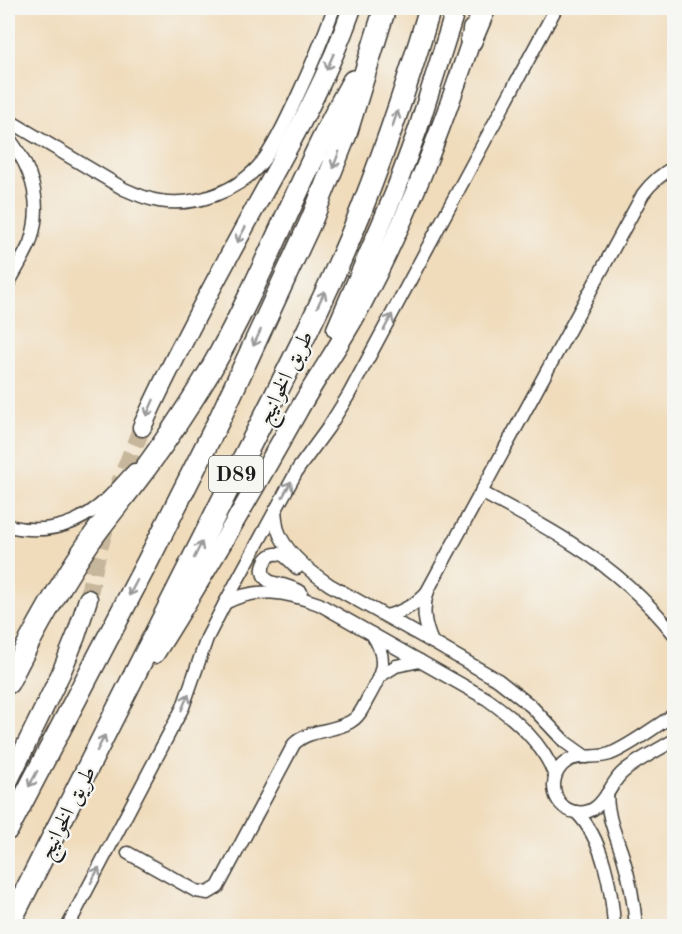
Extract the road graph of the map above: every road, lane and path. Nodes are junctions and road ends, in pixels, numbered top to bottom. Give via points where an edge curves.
1 (334, 8) edge
2 (352, 8) edge
3 (385, 8) edge
4 (430, 8) edge
5 (456, 8) edge
6 (476, 8) edge
7 (485, 8) edge
8 (556, 8) edge
9 (471, 41) junction
10 (373, 44) junction
11 (8, 120) edge
12 (8, 137) edge
13 (675, 167) edge
14 (8, 284) edge
15 (300, 407) junction
16 (142, 427) tunnel mouth
17 (162, 446) junction
18 (482, 492) junction
19 (275, 511) junction
20 (8, 526) edge
21 (330, 585) junction
22 (429, 591) junction
23 (88, 599) tunnel mouth
24 (225, 603) junction
25 (319, 604) junction
26 (386, 616) junction
27 (372, 634) junction
28 (675, 634) edge
29 (432, 642) junction
30 (420, 661) junction
31 (380, 676) junction
32 (8, 683) edge
33 (119, 708) junction
34 (675, 713) edge
35 (675, 740) edge
36 (586, 757) junction
37 (555, 776) junction
38 (8, 782) edge
39 (607, 793) junction
40 (576, 812) junction
41 (8, 829) edge
42 (128, 853) dead end
43 (8, 926) edge
44 (68, 927) edge
45 (614, 927) edge
46 (636, 927) edge

1 - 11 street via 309,72 262,162 238,183 209,197 175,202 139,195
2 -> 16 main road via 306,114 185,335
3 - 10 highway, طريق الخوانيج / D89
33 -> 4 highway, طريق الخوانيج / D89 via 349,239 396,118
5 - 15 main road via 394,194
6 - 9 main road
7 - 9 highway
19 -> 8 street via 298,469 343,404
9 - 15 main road via 433,150 387,256
10 - 17 highway via 232,329
10 -> 41 highway, طريق الخوانيج / D89 via 357,101 312,219 220,418
12 - 14 street via 30,174 35,220 30,242
13 - 18 street via 642,194
15 - 33 main road via 199,581
17 - 20 street via 91,513 70,524 24,530
17 - 32 highway via 72,568
18 - 22 street
18 - 28 street via 594,558 631,588
19 - 21 street via 278,530 287,546
19 - 24 street
21 - 25 street via 302,572 282,555 265,560 265,577
21 - 26 street
22 - 26 street via 407,609
22 - 29 street via 424,618
23 - 38 main road via 61,672
24 - 25 street via 267,592
44 -> 24 street via 183,707 204,645
25 - 27 street
26 - 29 street
27 - 30 street
27 - 31 street via 382,657
29 - 36 street via 498,680
30 - 31 street via 396,666
30 - 37 street via 471,689 517,722 542,750
31 - 42 street via 354,720 307,735 294,744 214,891 196,891
43 -> 33 highway, طريق الخوانيج / D89
34 - 36 street via 611,753
35 - 39 street via 626,770
36 - 37 street via 564,763
37 - 40 street via 557,798
39 - 40 street via 592,810
39 - 46 street via 609,814 629,879
40 - 45 street via 588,825 605,868

